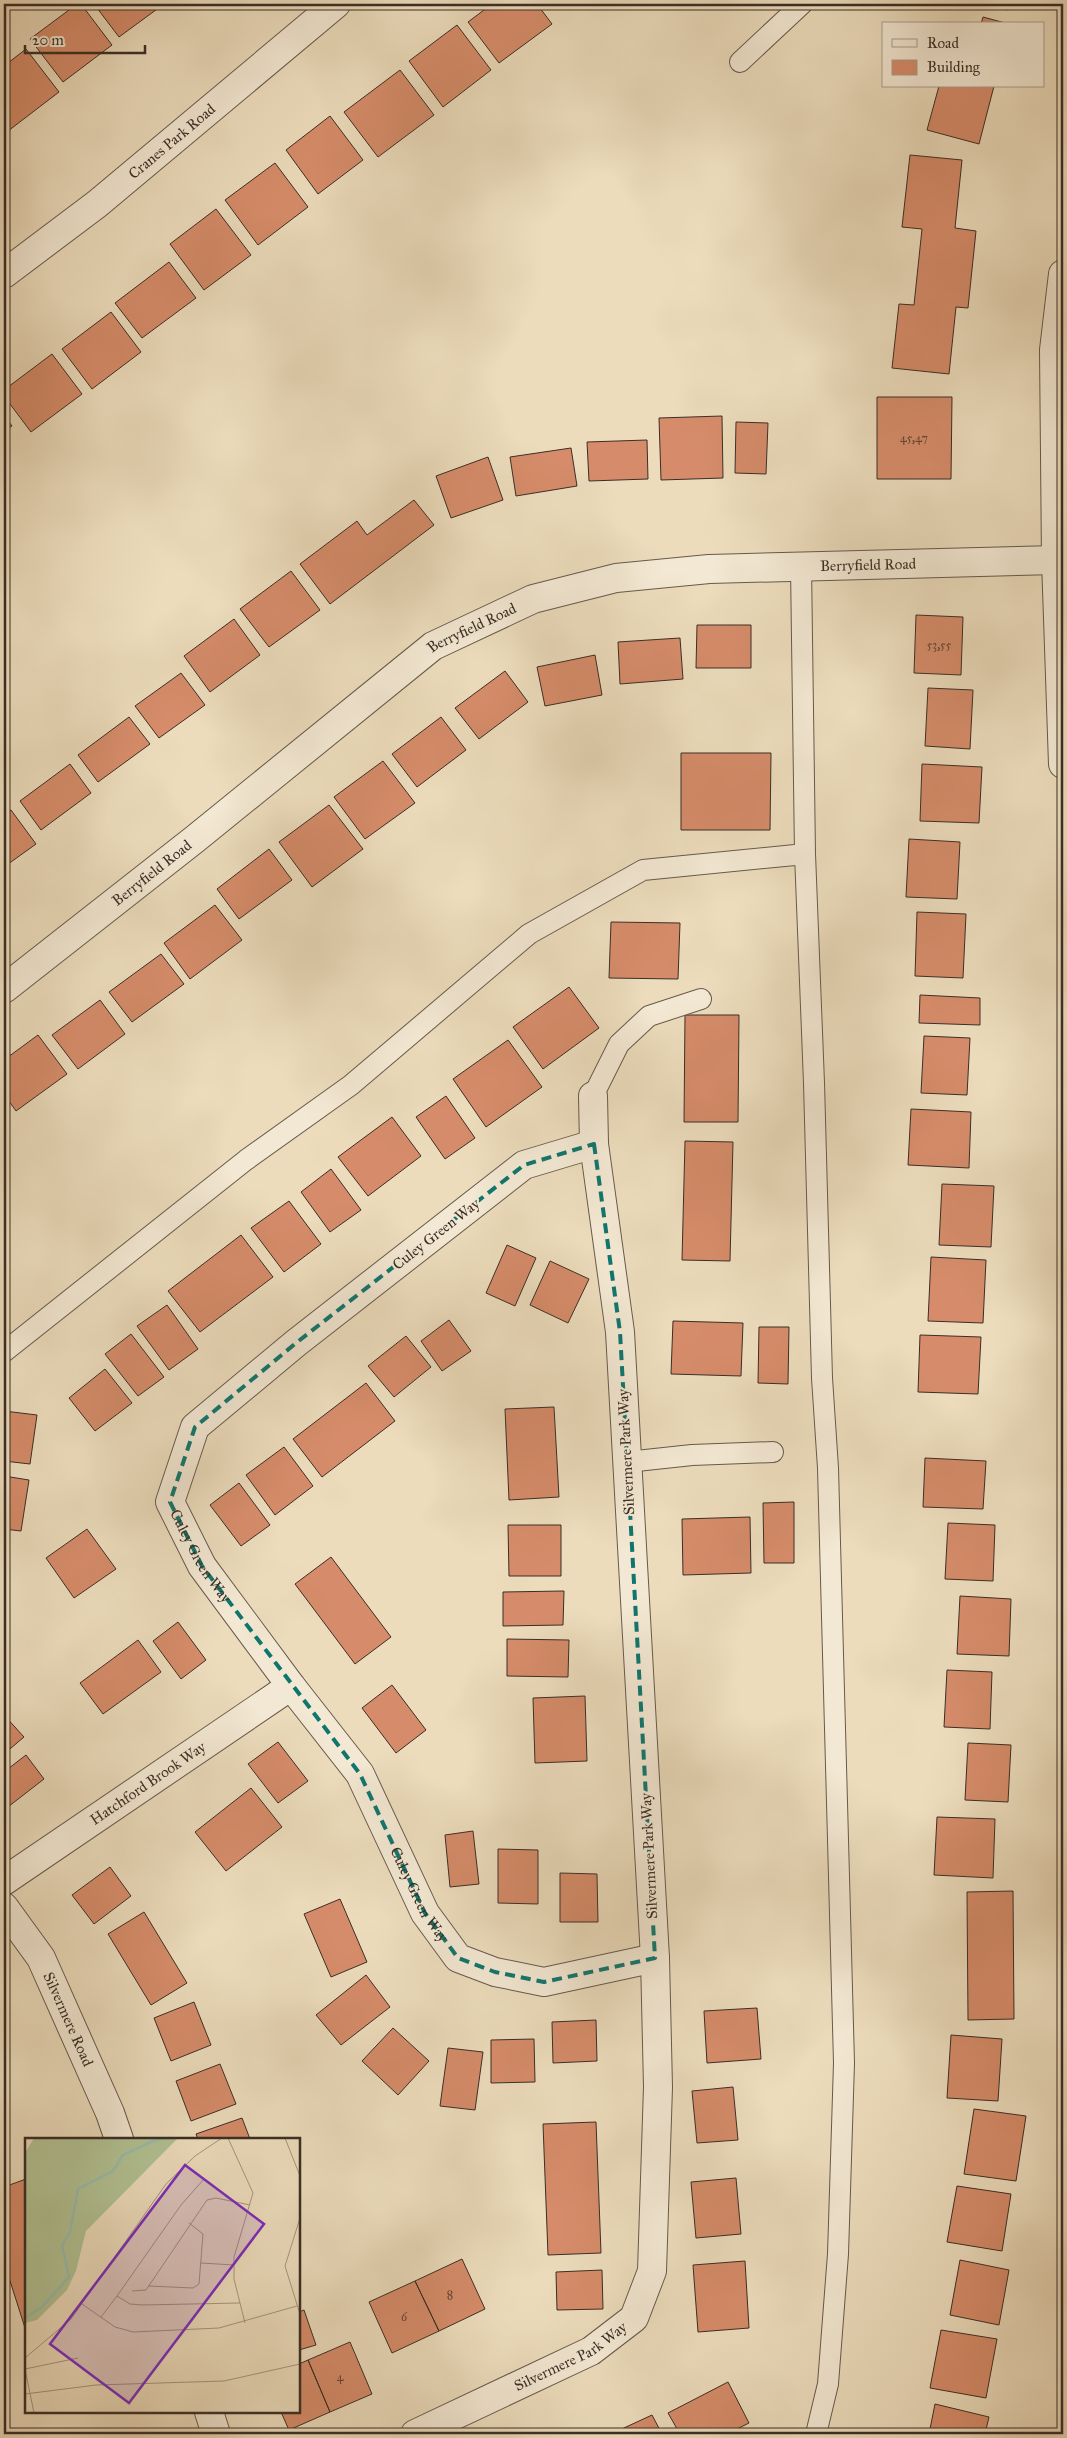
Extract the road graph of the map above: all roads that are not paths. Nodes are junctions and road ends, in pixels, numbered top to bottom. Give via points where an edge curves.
1 (336, 4) edge
2 (802, 4) edge
3 (740, 62) dead end
4 (4, 274) edge
5 (1063, 274) edge
6 (1056, 560) junction
7 (801, 566) junction
8 (1063, 764) edge
9 (805, 854) junction
10 (4, 989) edge
11 (701, 999) dead end
12 (594, 1096) joint
13 (594, 1144) junction
14 (4, 1352) edge
15 (773, 1452) dead end
16 (627, 1462) junction
17 (291, 1686) junction
18 (4, 1882) edge
19 (4, 1907) edge
20 (655, 1958) junction
21 (119, 2138) edge
22 (209, 2413) edge
23 (216, 2434) edge
24 (415, 2434) edge
25 (816, 2434) edge

1 - 4 street, Cranes Park Road via 97,204
2 - 3 lane
5 - 6 street via 1054,350
6 - 7 street, Berryfield Road
6 - 8 street
7 - 9 lane
7 - 10 street, Berryfield Road via 709,569 616,578 533,599 433,646
9 - 14 lane via 643,870 529,934 351,1085 246,1160
9 - 25 lane via 822,1378 829,1478 844,2062 838,2254 828,2384
11 - 12 lane via 649,1016 619,1044
12 - 13 street
13 - 16 street, Silvermere Park Way via 620,1332
13 - 17 street, Culey Green Way via 524,1165 296,1342 196,1426 170,1502 202,1566
15 - 16 lane via 692,1455
16 - 20 street, Silvermere Park Way
17 - 18 street, Hatchford Brook Way
17 - 20 street, Culey Green Way via 360,1774 425,1913 458,1958 494,1972 544,1982
19 - 21 street, Silvermere Road via 41,1958
20 - 24 street, Silvermere Park Way via 658,2087 652,2271 634,2318 591,2351
22 - 23 street

